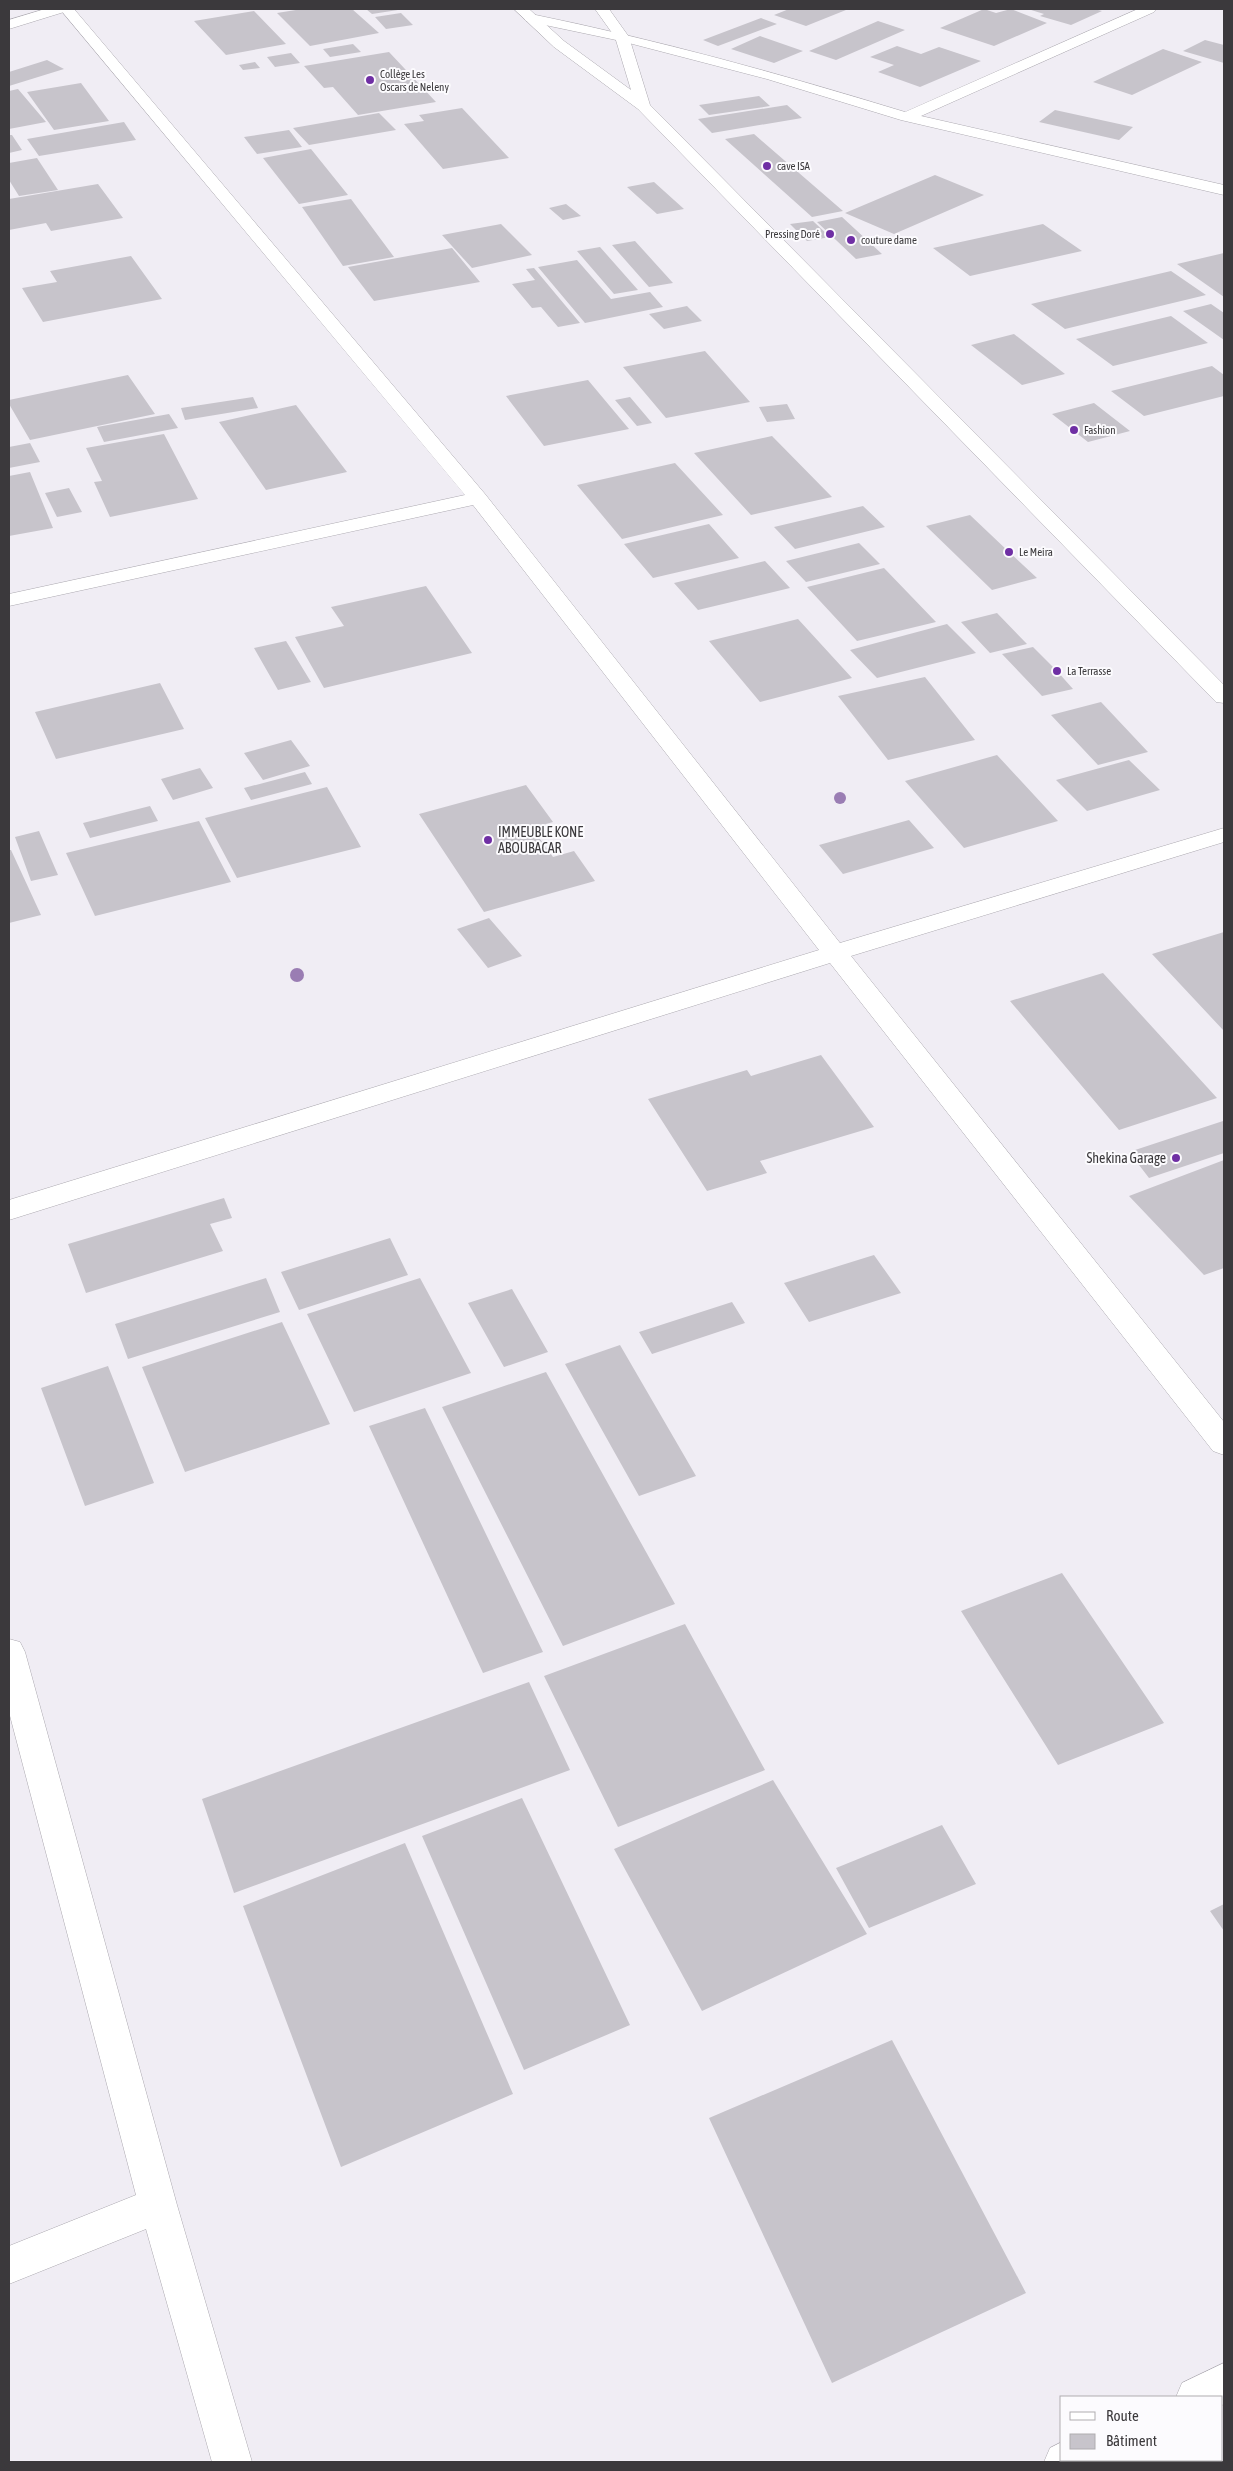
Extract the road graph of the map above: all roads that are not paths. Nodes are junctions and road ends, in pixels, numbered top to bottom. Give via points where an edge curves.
1 (59, 9) edge
2 (67, 9) edge
3 (602, 9) edge
4 (1149, 9) edge
5 (526, 13) edge
6 (9, 25) edge
7 (622, 37) junction
8 (643, 106) junction
9 (906, 117) junction
10 (1224, 190) edge
11 (478, 498) junction
12 (9, 600) edge
13 (1224, 697) edge
14 (1224, 835) edge
15 (835, 953) junction
16 (9, 1210) edge
17 (1224, 1443) edge
18 (9, 1652) edge
19 (158, 2204) junction
20 (9, 2266) edge
21 (1224, 2383) edge
22 (1198, 2396) edge
23 (232, 2462) edge

1 - 6 street
2 - 11 street
3 - 7 street
4 - 9 street
5 - 7 street
5 - 8 street via 559,44
7 - 8 street
7 - 9 street via 772,76
8 - 13 street
9 - 10 street
11 - 12 street
11 - 15 street
14 - 15 street
15 - 16 street
15 - 17 street
18 - 19 street
19 - 20 street
19 - 23 street
21 - 22 street

